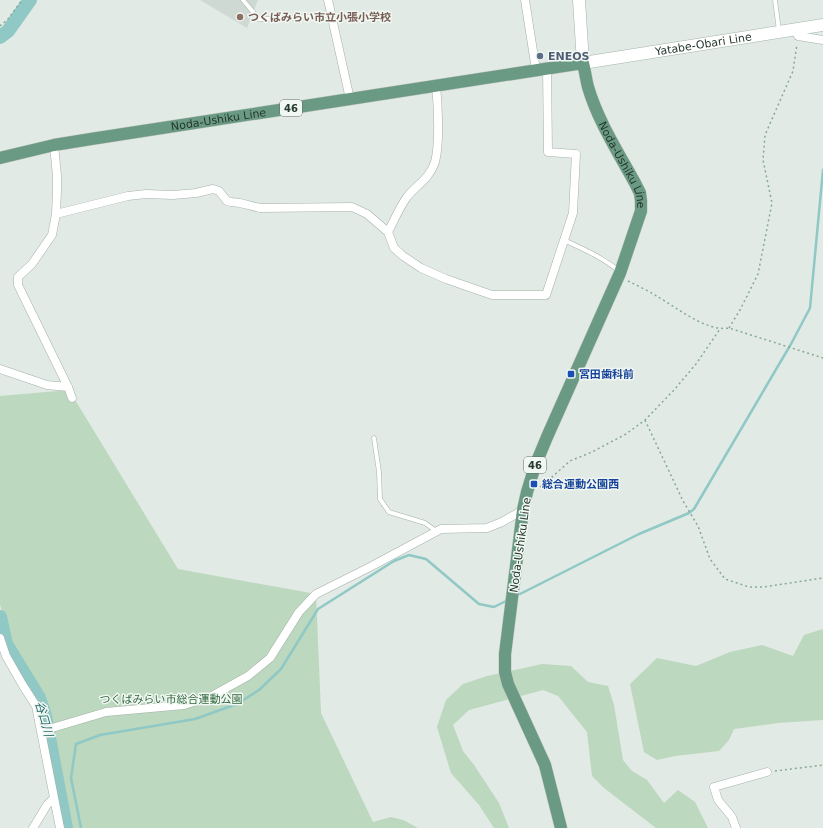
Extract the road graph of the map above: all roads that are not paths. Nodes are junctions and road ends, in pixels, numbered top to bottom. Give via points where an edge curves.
1 (243, 0) edge
2 (328, 0) edge
3 (525, 0) edge
4 (579, 0) edge
5 (775, 0) edge
6 (332, 15) junction
7 (823, 25) edge
8 (779, 32) junction
9 (797, 33) junction
10 (823, 40) edge
11 (584, 63) junction
12 (541, 69) junction
13 (436, 85) junction
14 (350, 99) junction
15 (54, 145) junction
16 (0, 158) edge
17 (56, 214) junction
18 (388, 232) junction
19 (564, 240) junction
20 (620, 275) junction
21 (0, 369) edge
22 (68, 387) junction
23 (72, 398) dead end
24 (374, 438) dead end
25 (523, 510) junction
26 (436, 531) junction
27 (0, 638) edge
28 (1, 647) edge
29 (42, 731) junction
30 (767, 772) road end
31 (54, 798) junction
32 (33, 828) edge
33 (60, 828) edge
34 (561, 828) edge
35 (736, 828) edge

1 - 6 lane via 259,19
2 - 6 street
3 - 12 street
4 - 11 main road
5 - 8 lane
6 - 14 street
7 - 9 main road, Yatabe-Obari Line
8 - 9 main road, Yatabe-Obari Line
8 - 11 main road, Yatabe-Obari Line
9 - 10 street
11 - 12 main road, Noda-Ushiku Line / 46
11 - 20 main road, Noda-Ushiku Line / 46 via 593,103 640,193 639,218
12 - 13 main road, Noda-Ushiku Line / 46
12 - 19 street via 548,152 576,154 573,213
13 - 14 main road, Noda-Ushiku Line / 46
13 - 18 street via 438,119 435,162 424,182 407,198
14 - 15 main road, Noda-Ushiku Line / 46
15 - 16 main road, Noda-Ushiku Line / 46
15 - 17 street via 57,176
17 - 18 street via 128,196 196,194 213,189 219,191 227,201 260,208 352,207 367,214
17 - 22 street via 52,235 32,264 18,277 18,285
18 - 19 street via 394,248 421,268 492,295 546,295
19 - 20 lane via 596,255 610,264
20 - 25 main road, Noda-Ushiku Line / 46 via 535,466
21 - 22 street via 47,385
22 - 23 street
24 - 26 lane via 380,472 380,499 388,512 425,523
25 - 26 street via 488,528
25 - 34 main road, Noda-Ushiku Line / 46 via 505,672 545,765
26 - 29 street via 316,594 299,612 270,658 248,676 212,696 184,705 106,712
27 - 28 street
28 - 29 street via 36,706
29 - 31 street
30 - 35 street via 714,787 718,800 732,817
31 - 32 street
31 - 33 street

